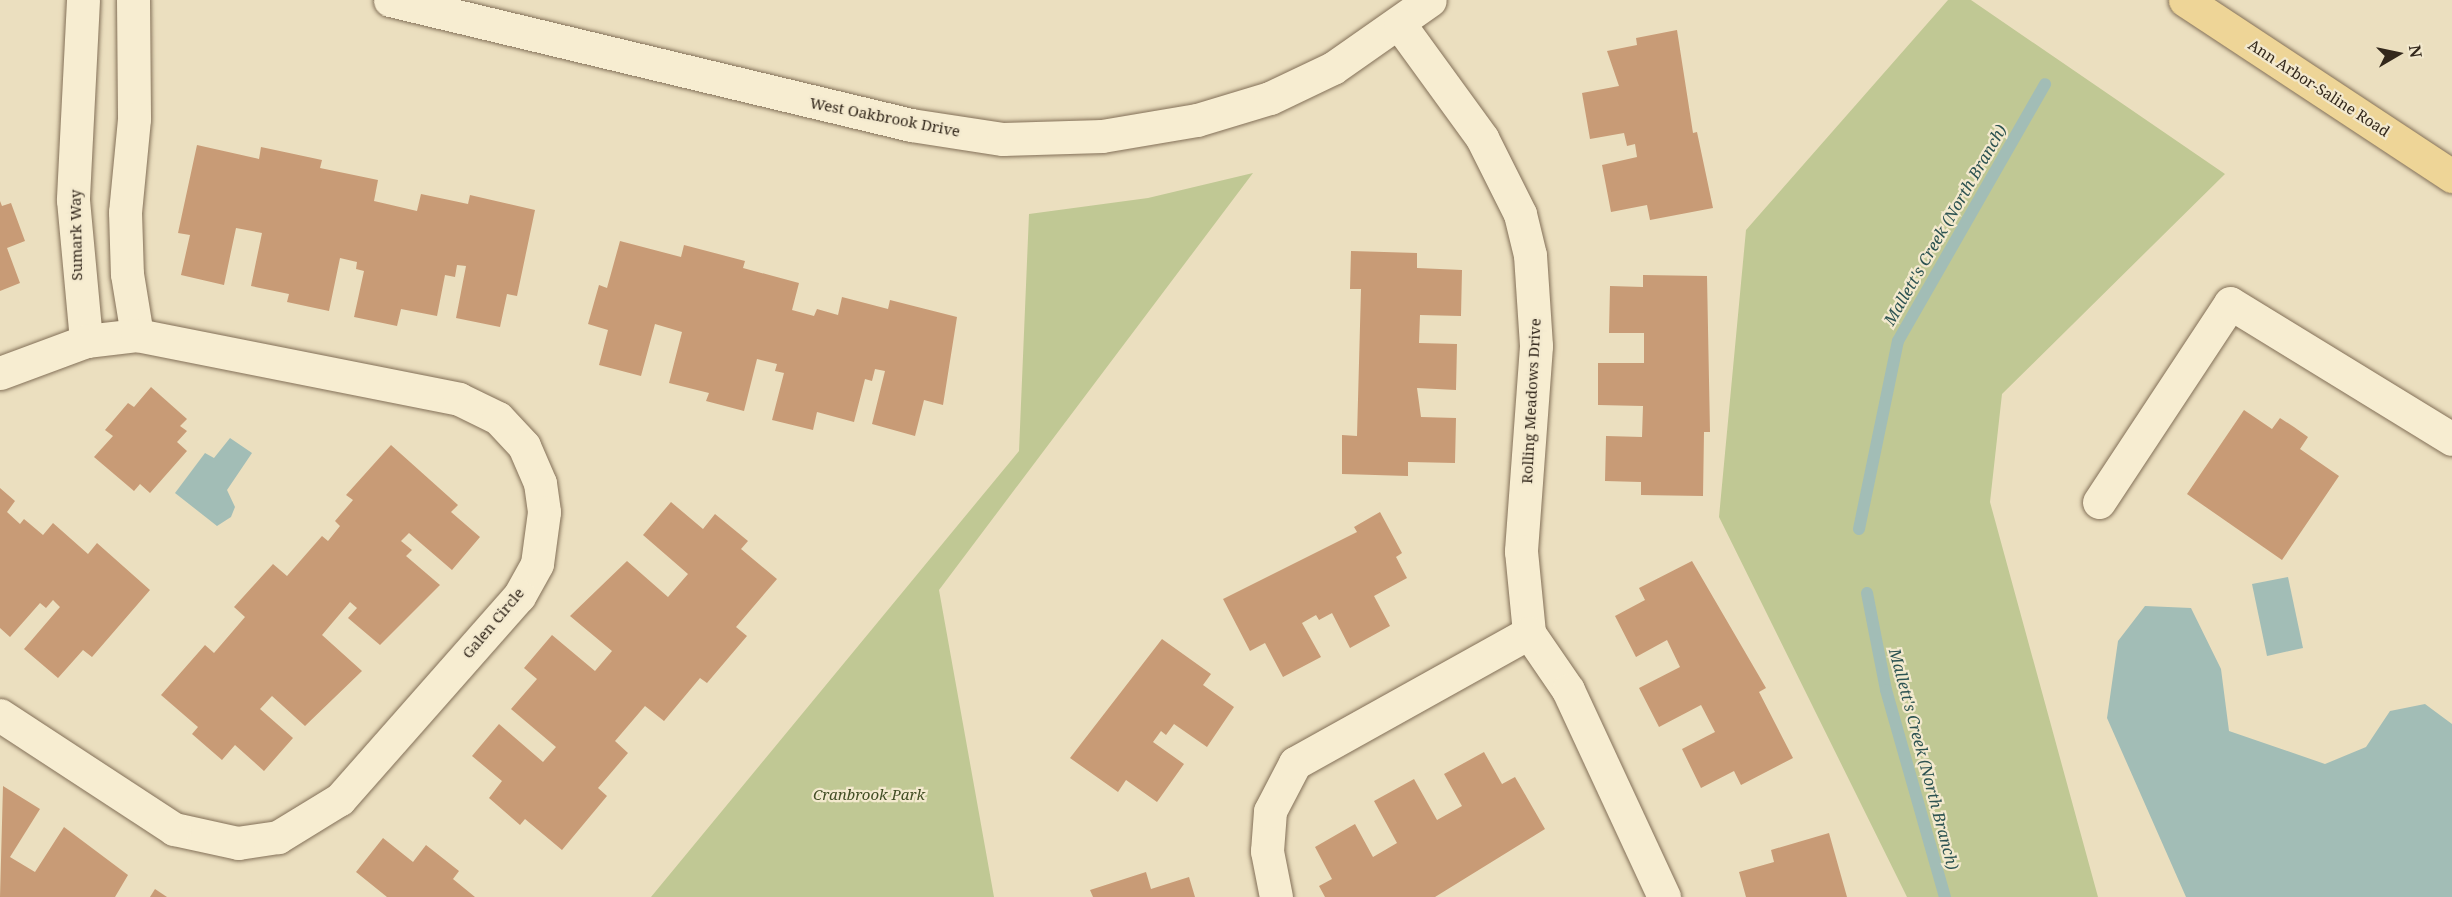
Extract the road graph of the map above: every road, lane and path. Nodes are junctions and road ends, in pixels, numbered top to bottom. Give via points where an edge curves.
1 (83, 0) edge
2 (133, 0) edge
3 (390, 0) edge
4 (1430, 0) edge
5 (2186, 0) edge
6 (1400, 25) junction
7 (2452, 176) edge
8 (137, 335) junction
9 (86, 341) junction
10 (0, 373) edge
11 (2452, 439) edge
12 (2099, 502) dead end
13 (1529, 633) junction
14 (0, 715) edge
15 (1276, 897) edge
16 (1664, 897) edge

1 - 9 street, Sumark Way via 74,200
2 - 8 street via 134,118 125,212 127,274
3 - 6 street, West Oakbrook Drive via 911,125 1003,139 1102,136 1208,117 1281,93
4 - 6 street, West Oakbrook Drive
5 - 7 main road, Ann Arbor-Saline Road
6 - 13 street, Rolling Meadows Drive via 1482,138 1520,214 1530,255 1536,346 1521,551
8 - 9 street, Galen Circle
8 - 14 street, Galen Circle via 459,399 498,418 524,446 540,483 544,512 537,564 519,596 340,799 278,837 238,843 174,829
9 - 10 street
11 - 12 street via 2230,303
13 - 15 street via 1295,763 1270,811 1267,851
13 - 16 street, Rolling Meadows Drive via 1568,690

